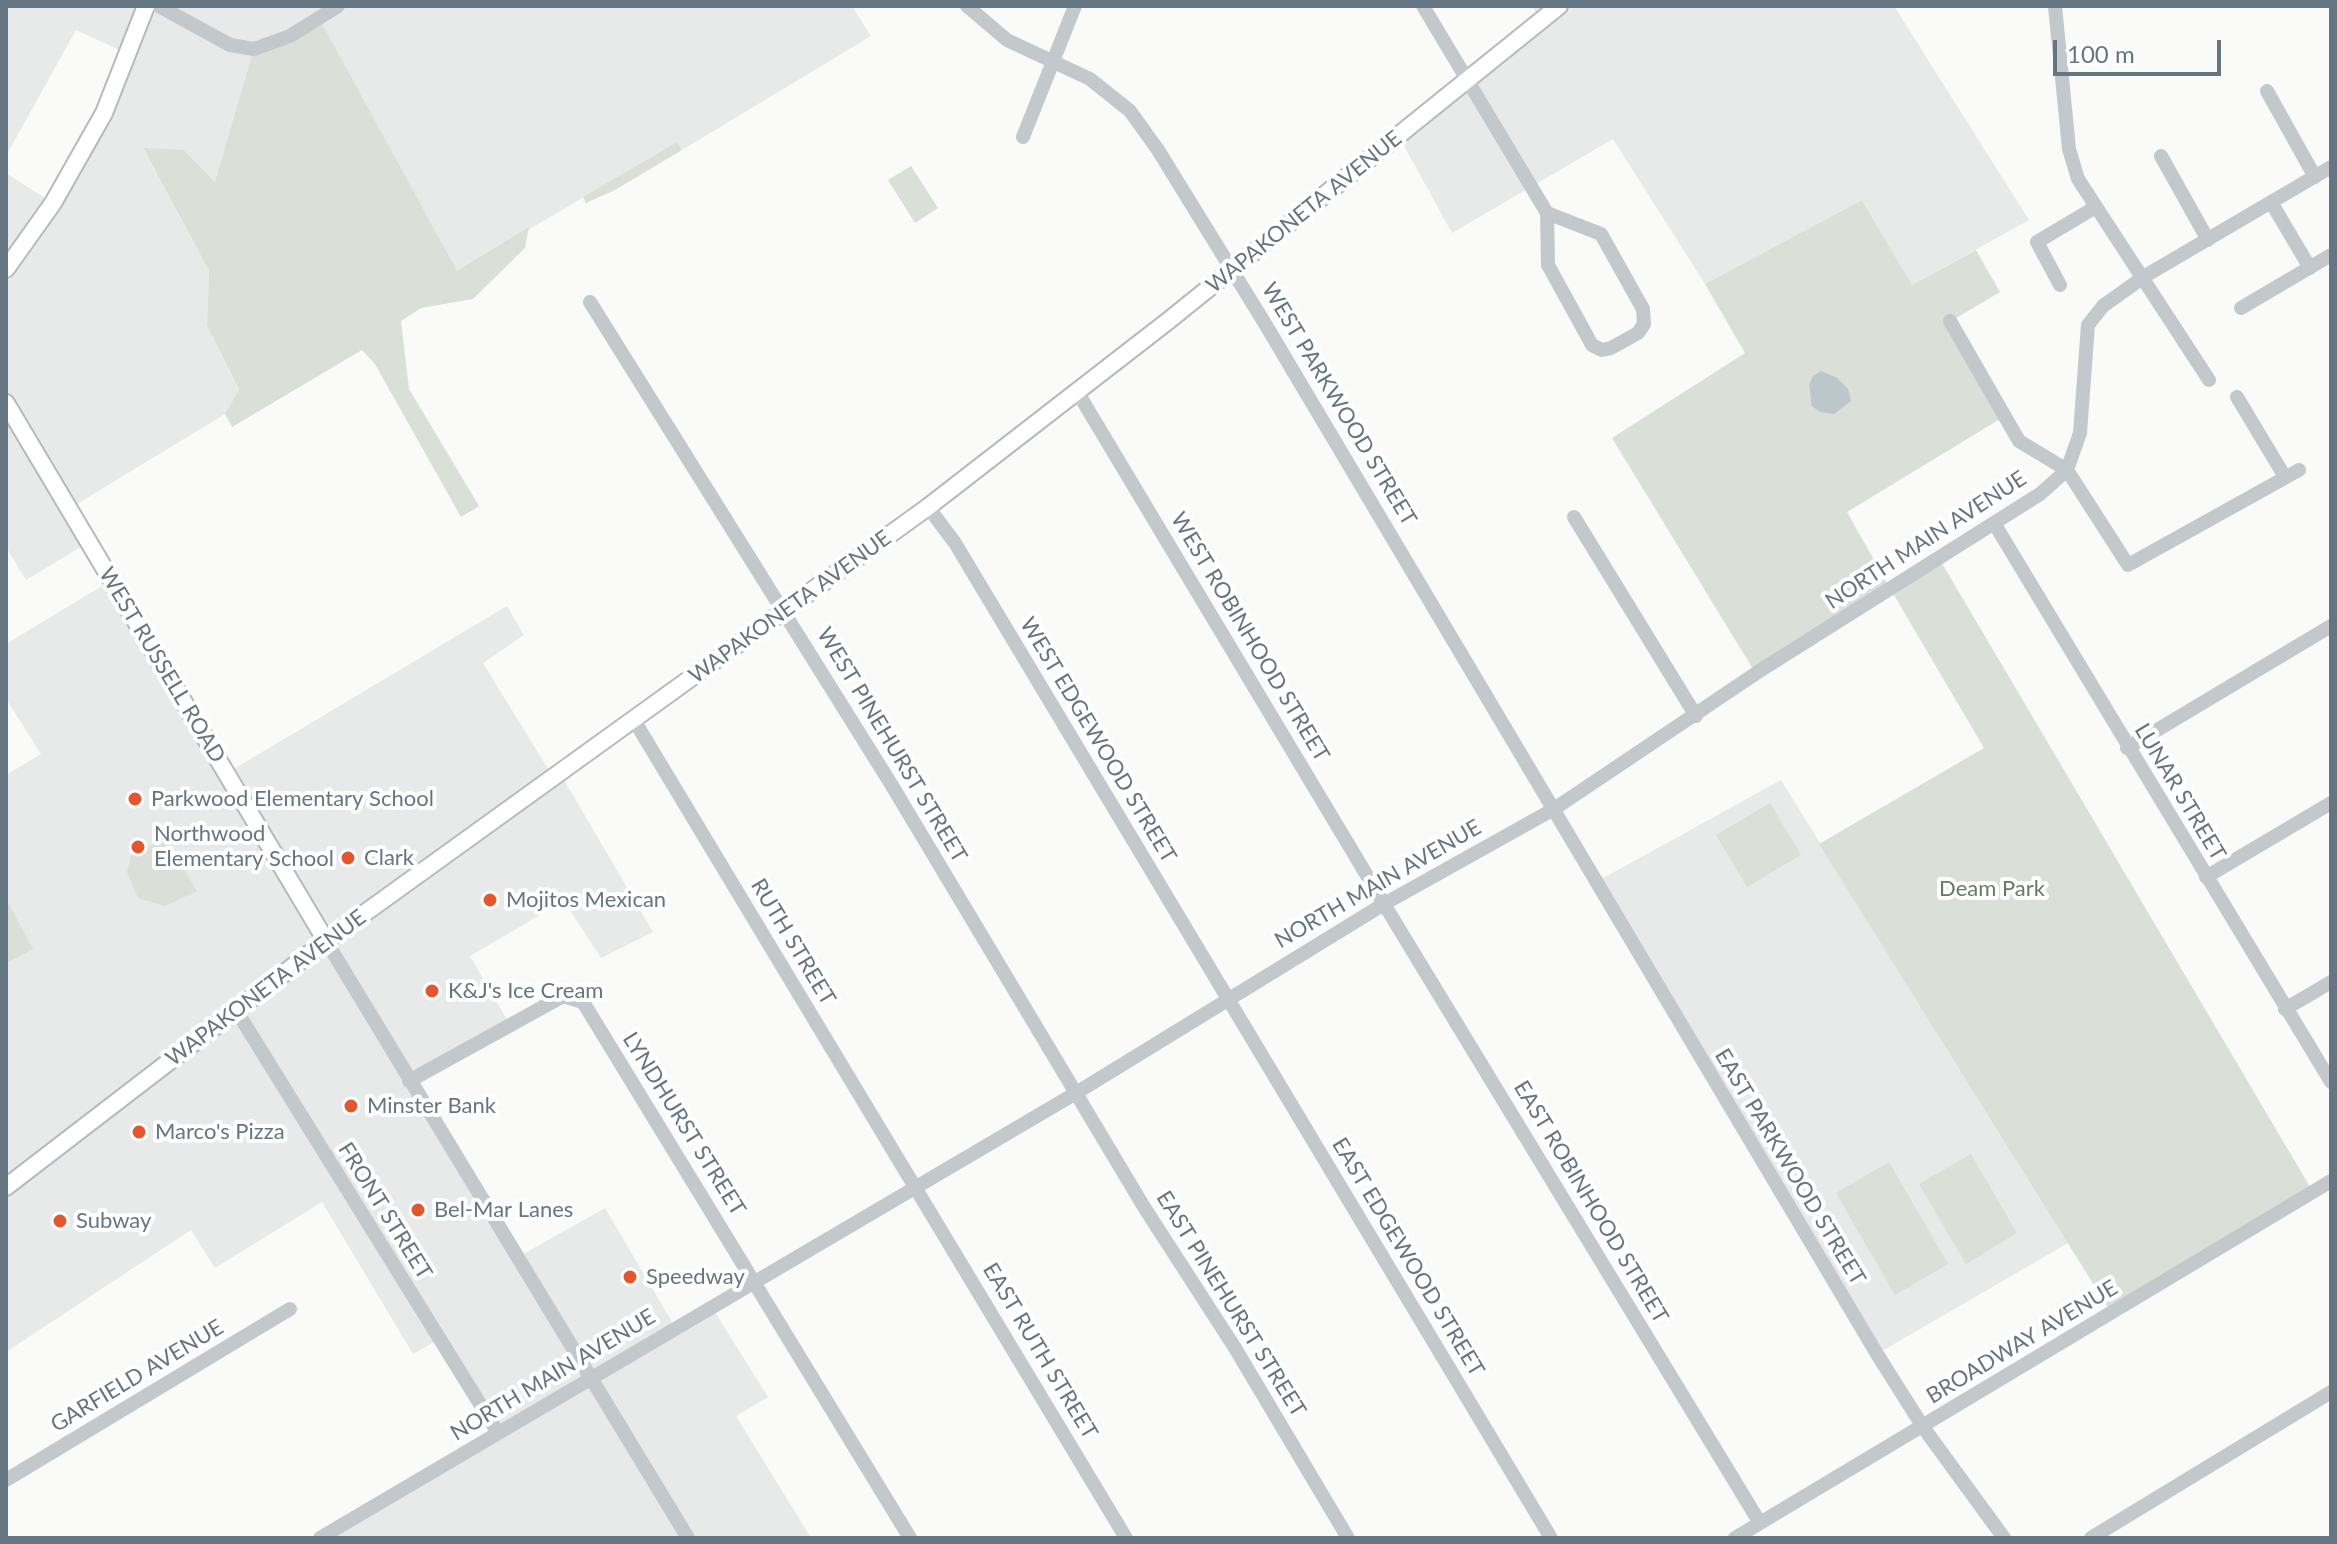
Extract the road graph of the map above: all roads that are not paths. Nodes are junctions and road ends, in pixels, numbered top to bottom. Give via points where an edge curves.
1 (146, 6) edge
2 (159, 6) edge
3 (338, 6) edge
4 (967, 6) edge
5 (1075, 6) edge
6 (1423, 6) edge
7 (1559, 6) edge
8 (2055, 6) edge
9 (1055, 62) junction
10 (1468, 79) junction
11 (2267, 91) dead end
12 (1023, 137) dead end
13 (2161, 156) dead end
14 (2331, 167) edge
15 (2315, 177) junction
16 (2271, 202) junction
17 (2094, 208) junction
18 (1547, 213) junction
19 (2208, 240) junction
20 (2331, 255) edge
21 (2310, 268) junction
22 (6, 269) edge
23 (1233, 270) junction
24 (2145, 276) junction
25 (2060, 285) dead end
26 (590, 302) dead end
27 (2241, 308) dead end
28 (1950, 321) dead end
29 (2209, 380) dead end
30 (1078, 393) junction
31 (2237, 397) dead end
32 (6, 403) edge
33 (2067, 470) junction
34 (2299, 470) dead end
35 (2285, 477) junction
36 (928, 507) junction
37 (1574, 517) dead end
38 (1994, 523) junction
39 (784, 612) junction
40 (2331, 626) edge
41 (1696, 716) junction
42 (634, 720) junction
43 (2127, 748) junction
44 (2331, 803) edge
45 (1554, 809) junction
46 (2206, 877) junction
47 (1384, 904) junction
48 (326, 941) junction
49 (2331, 982) edge
50 (1227, 999) junction
51 (2285, 1009) junction
52 (236, 1010) junction
53 (409, 1081) junction
54 (2331, 1082) edge
55 (1076, 1093) junction
56 (2331, 1181) edge
57 (916, 1186) junction
58 (6, 1187) edge
59 (755, 1280) junction
60 (290, 1309) dead end
61 (592, 1378) junction
62 (2331, 1392) edge
63 (1923, 1427) junction
64 (498, 1433) junction
65 (6, 1480) edge
66 (1760, 1523) junction
67 (320, 1538) edge
68 (688, 1538) edge
69 (910, 1538) edge
70 (1126, 1538) edge
71 (1348, 1538) edge
72 (1551, 1538) edge
73 (1735, 1538) edge
74 (2004, 1538) edge
75 (2091, 1538) edge

1 - 22 main road via 104,113 65,185
2 - 3 street via 230,45 254,49 290,36
4 - 9 street, WEST PARKWOOD STREET via 1007,40
5 - 9 street
6 - 10 street
7 - 10 main road, WAPAKONETA AVENUE
8 - 17 street via 2069,149
9 - 12 street
9 - 23 street, WEST PARKWOOD STREET via 1090,79 1130,111
10 - 18 street
10 - 23 main road, WAPAKONETA AVENUE
11 - 15 street
13 - 19 street
14 - 15 street
15 - 16 street
16 - 19 street
16 - 21 street
17 - 24 street
17 - 25 street via 2037,242
18 - 18 street via 1548,265 1592,345 1611,348 1638,333 1644,324 1643,309 1601,234
19 - 24 street
20 - 21 street
21 - 27 street
23 - 30 main road, WAPAKONETA AVENUE
23 - 45 street, WEST PARKWOOD STREET
24 - 29 street
24 - 33 street via 2103,306 2088,325 2080,433
26 - 39 street, WEST PINEHURST STREET
28 - 33 street via 2019,441
30 - 36 main road, WAPAKONETA AVENUE
30 - 47 street, WEST ROBINHOOD STREET
31 - 35 street
32 - 48 main road, WEST RUSSELL ROAD
33 - 35 street via 2128,565
33 - 38 street, NORTH MAIN AVENUE
34 - 35 street
36 - 39 main road, WAPAKONETA AVENUE
36 - 50 street, WEST EDGEWOOD STREET via 955,543
37 - 41 street
38 - 41 street, NORTH MAIN AVENUE
38 - 43 street, LUNAR STREET
39 - 42 main road, WAPAKONETA AVENUE
39 - 55 street, WEST PINEHURST STREET
40 - 43 street
41 - 45 street, NORTH MAIN AVENUE
42 - 48 main road, WAPAKONETA AVENUE
42 - 57 street, RUTH STREET
43 - 46 street, LUNAR STREET
44 - 46 street
45 - 47 street, NORTH MAIN AVENUE
45 - 63 street, EAST PARKWOOD STREET
46 - 51 street, LUNAR STREET
47 - 50 street, NORTH MAIN AVENUE
47 - 66 street, EAST ROBINHOOD STREET
48 - 52 main road, WAPAKONETA AVENUE
48 - 53 street, WEST RUSSELL ROAD
49 - 51 street
50 - 55 street, NORTH MAIN AVENUE
50 - 72 street, EAST EDGEWOOD STREET
51 - 54 street, LUNAR STREET
52 - 58 main road, WAPAKONETA AVENUE
52 - 64 street, FRONT STREET
53 - 59 street, LYNDHURST STREET via 563,996 583,1002
53 - 61 street, WEST RUSSELL ROAD
55 - 57 street, NORTH MAIN AVENUE
55 - 71 street, EAST PINEHURST STREET
56 - 63 street, BROADWAY AVENUE
57 - 59 street, NORTH MAIN AVENUE
57 - 70 street, EAST RUTH STREET
59 - 61 street, NORTH MAIN AVENUE
59 - 69 street, LYNDHURST STREET
60 - 65 street, GARFIELD AVENUE
61 - 64 street, NORTH MAIN AVENUE
61 - 68 street, WEST RUSSELL ROAD
62 - 75 street
63 - 66 street, BROADWAY AVENUE
63 - 74 street, EAST PARKWOOD STREET
64 - 67 street, NORTH MAIN AVENUE
66 - 73 street, BROADWAY AVENUE

